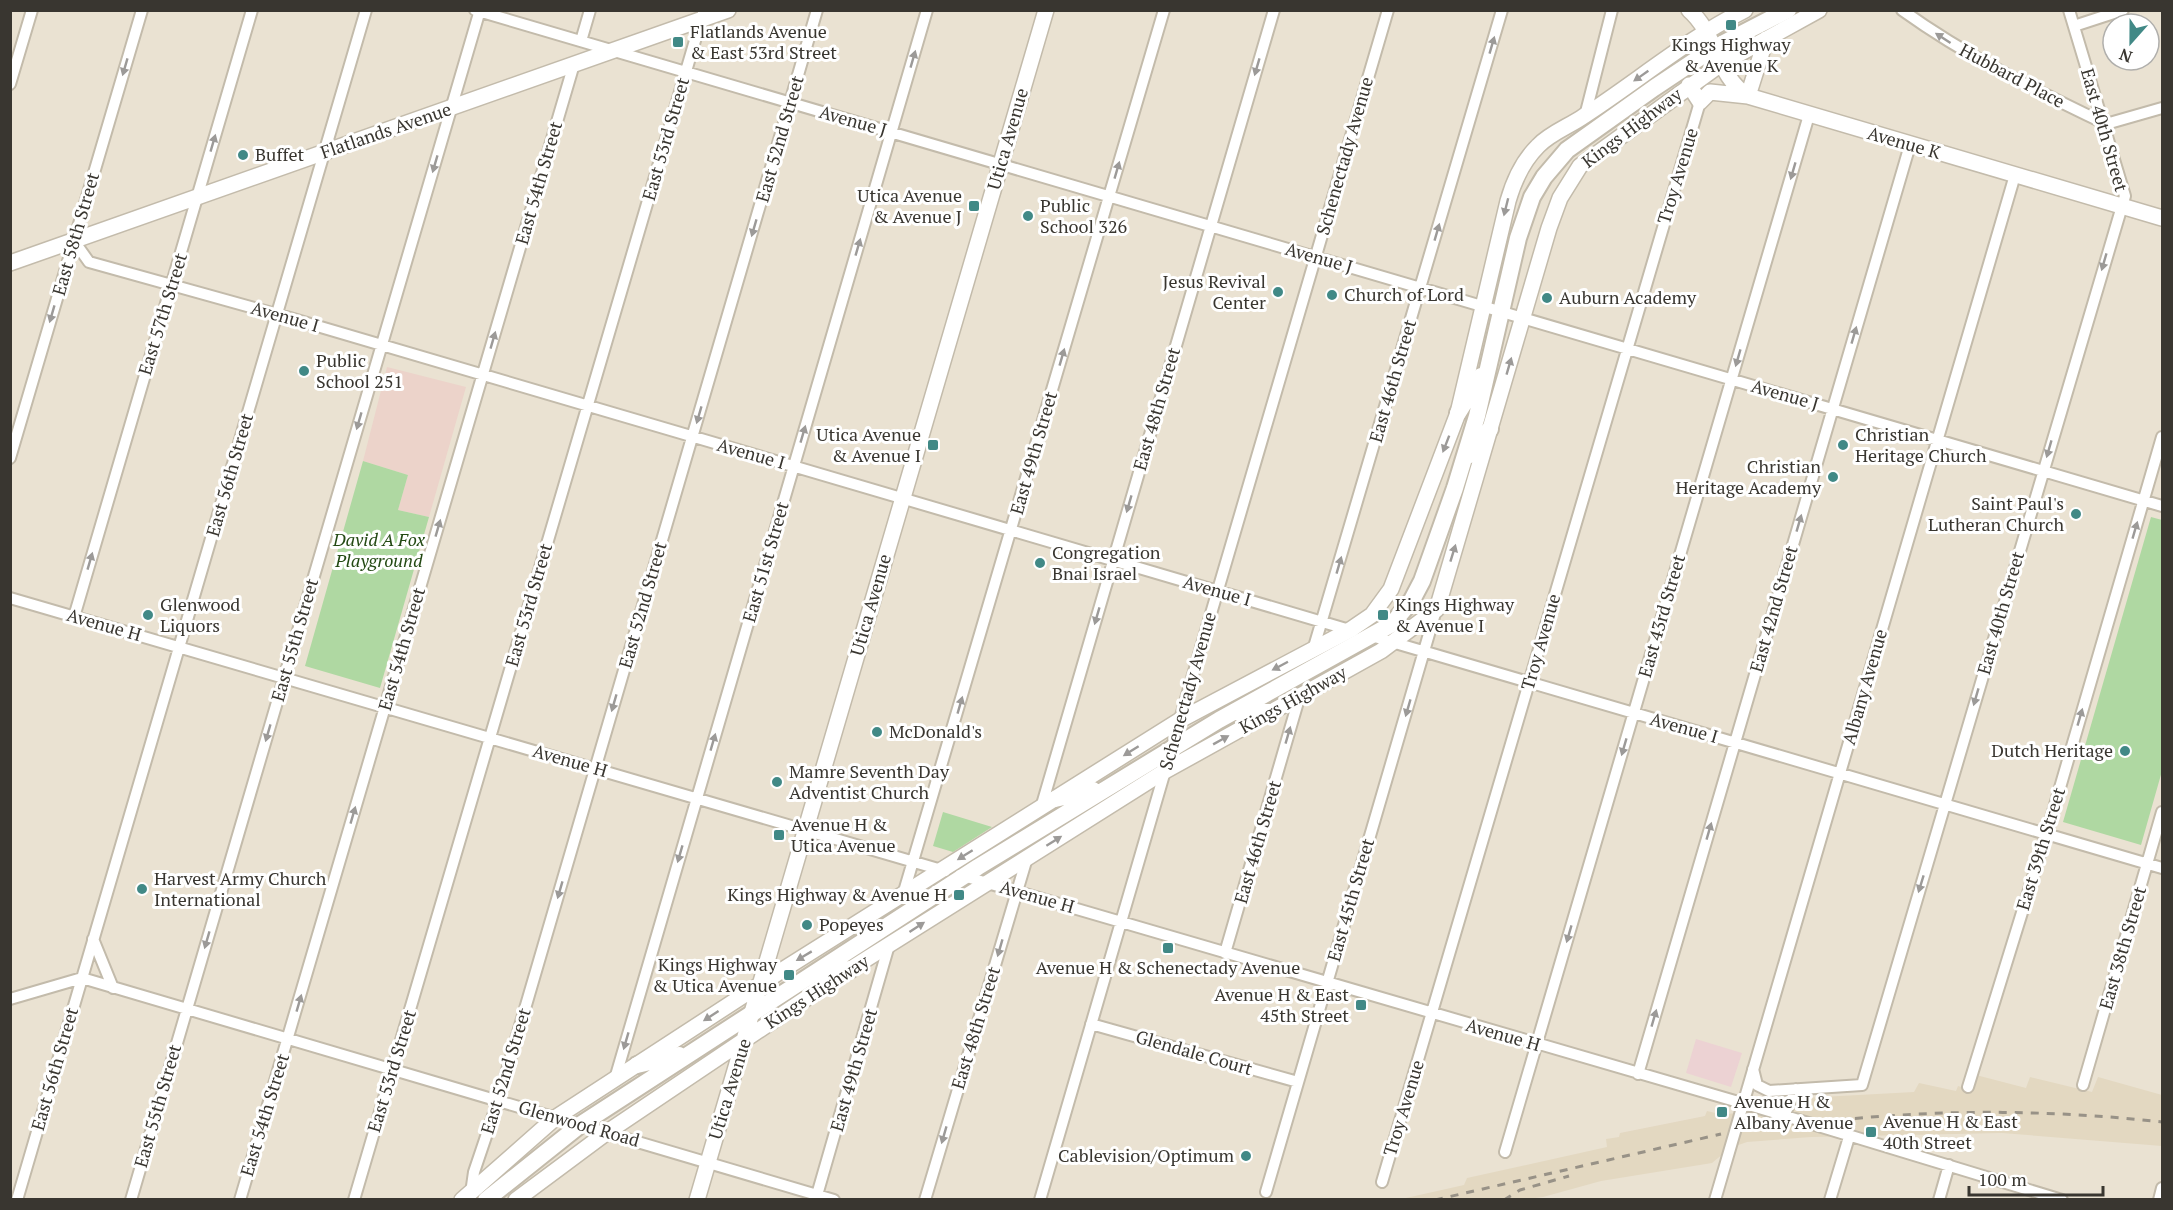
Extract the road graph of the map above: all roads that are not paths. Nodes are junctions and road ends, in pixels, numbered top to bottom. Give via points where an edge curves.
1 (32, 10) edge
2 (142, 10) edge
3 (252, 10) edge
4 (366, 10) edge
5 (590, 10) edge
6 (728, 10) edge
7 (817, 10) edge
8 (927, 10) edge
9 (1046, 10) edge
10 (1164, 10) edge
11 (1274, 10) edge
12 (1388, 10) edge
13 (1502, 10) edge
14 (1612, 10) edge
15 (1689, 10) edge
16 (1745, 10) edge
17 (1788, 10) edge
18 (1820, 10) edge
19 (1902, 10) edge
20 (2069, 10) edge
21 (2123, 10) edge
22 (478, 11) edge
23 (702, 15) edge
24 (2074, 26) junction
25 (1707, 32) junction
26 (1766, 39) junction
27 (581, 41) junction
28 (614, 51) junction
29 (1718, 56) junction
30 (574, 64) junction
31 (686, 72) junction
32 (10, 84) edge
33 (1689, 85) junction
34 (1748, 96) junction
35 (1700, 102) junction
36 (791, 103) junction
37 (451, 108) junction
38 (2163, 108) edge
39 (1809, 115) junction
40 (1585, 116) junction
41 (2106, 124) junction
42 (892, 132) junction
43 (1910, 145) junction
44 (324, 152) junction
45 (1001, 164) junction
46 (2015, 175) junction
47 (1109, 196) junction
48 (196, 199) junction
49 (2120, 206) junction
50 (2163, 219) edge
51 (1211, 226) junction
52 (74, 241) junction
53 (1316, 257) junction
54 (10, 263) edge
55 (171, 285) junction
56 (1420, 288) junction
57 (1484, 307) junction
58 (1501, 311) junction
59 (277, 314) junction
60 (1523, 318) junction
61 (382, 345) junction
62 (1627, 348) junction
63 (1488, 365) junction
64 (483, 375) junction
65 (1732, 379) junction
66 (588, 406) junction
67 (1833, 409) junction
68 (1458, 413) junction
69 (1490, 429) junction
70 (693, 436) junction
71 (2163, 437) edge
72 (1938, 440) junction
73 (10, 458) edge
74 (794, 466) junction
75 (1462, 466) junction
76 (2043, 471) junction
77 (903, 498) junction
78 (2144, 501) junction
79 (2163, 506) edge
80 (1012, 530) junction
81 (1113, 560) junction
82 (1218, 591) junction
83 (10, 598) edge
84 (1437, 609) junction
85 (74, 617) junction
86 (1322, 621) junction
87 (1350, 630) junction
88 (1374, 636) junction
89 (1394, 642) junction
90 (179, 647) junction
91 (1314, 647) junction
92 (1425, 652) junction
93 (285, 677) junction
94 (1529, 682) junction
95 (1300, 695) junction
96 (385, 707) junction
97 (1233, 712) junction
98 (1271, 712) junction
99 (1634, 713) junction
100 (1180, 720) junction
101 (490, 737) junction
102 (1735, 743) junction
103 (1171, 748) junction
104 (595, 768) junction
105 (1165, 771) junction
106 (1840, 774) junction
107 (1108, 786) junction
108 (696, 798) junction
109 (1048, 803) junction
110 (1945, 804) junction
111 (2163, 812) edge
112 (805, 830) junction
113 (2046, 834) junction
114 (1027, 857) junction
115 (913, 862) junction
116 (2148, 864) junction
117 (2163, 868) edge
118 (943, 870) junction
119 (965, 876) junction
120 (987, 883) junction
121 (1016, 892) junction
122 (903, 895) junction
123 (1120, 922) junction
124 (93, 938) junction
125 (889, 945) junction
126 (1226, 953) junction
127 (851, 969) junction
128 (812, 975) junction
129 (82, 978) junction
130 (1327, 982) junction
131 (760, 984) junction
132 (112, 988) junction
133 (10, 999) edge
134 (187, 1010) junction
135 (752, 1012) junction
136 (1432, 1014) junction
137 (1091, 1024) junction
138 (288, 1039) junction
139 (745, 1040) junction
140 (1537, 1044) junction
141 (692, 1052) junction
142 (637, 1065) junction
143 (1753, 1069) junction
144 (393, 1070) junction
145 (1638, 1074) junction
146 (615, 1079) junction
147 (1298, 1082) junction
148 (2083, 1085) dead end
149 (1968, 1087) dead end
150 (1796, 1089) junction
151 (498, 1101) junction
152 (1743, 1104) junction
153 (1784, 1116) junction
154 (555, 1118) junction
155 (580, 1125) junction
156 (606, 1133) junction
157 (1849, 1137) junction
158 (1505, 1152) dead end
159 (708, 1162) junction
160 (1949, 1165) junction
161 (1382, 1182) dead end
162 (2163, 1188) edge
163 (1266, 1192) dead end
164 (817, 1195) junction
165 (472, 1197) edge
166 (2050, 1198) edge
167 (16, 1200) edge
168 (131, 1200) edge
169 (240, 1200) edge
170 (354, 1200) edge
171 (516, 1200) edge
172 (697, 1200) edge
173 (834, 1200) edge
174 (925, 1200) edge
175 (1040, 1200) edge
176 (1715, 1200) edge
177 (1830, 1200) edge
178 (1939, 1200) edge
179 (2062, 1200) edge
180 (2159, 1200) edge

1 - 32 street
2 -> 52 street, East 58th Street
48 -> 3 street, East 57th Street
4 - 44 street, East 56th Street
5 - 27 street
6 - 23 street, Flatlands Avenue
7 - 36 street, East 52nd Street
42 -> 8 street, East 51st Street
9 - 45 street, Utica Avenue
47 -> 10 street, East 49th Street
11 -> 51 street, East 48th Street
12 - 53 street, Schenectady Avenue
56 -> 13 street, East 46th Street
14 - 40 street
15 - 25 street, Avenue K
16 - 25 street, Kings Highway
17 - 29 main road, Kings Highway
18 - 26 street, Kings Highway
41 -> 19 street, Hubbard Place via 2003,74
20 - 24 street, East 40th Street
21 - 24 street
22 - 27 street, Avenue J
22 - 37 street, East 55th Street
23 - 28 street, Flatlands Avenue
23 - 31 street, East 53rd Street
24 - 41 street, East 40th Street
25 - 29 street, Avenue K
25 -> 40 street, Kings Highway
26 - 29 street, Kings Highway
26 - 34 street
27 - 28 street, Avenue J
28 - 30 street, Flatlands Avenue
28 - 31 street, Avenue J
29 - 33 street, Kings Highway
29 - 34 street, Avenue K via 1737,90
29 - 58 main road, Kings Highway via 1581,140 1554,163 1524,217
30 - 37 street, Flatlands Avenue
64 -> 30 street, East 54th Street
31 - 36 street, Avenue J
31 - 66 street, East 53rd Street
33 - 35 street
33 - 60 street, Kings Highway via 1580,166 1560,198 1548,228
34 - 35 street via 1710,92
34 - 39 street, Avenue K
35 - 62 street, Troy Avenue
36 - 42 street, Avenue J
36 -> 70 street, East 52nd Street
37 - 44 street, Flatlands Avenue
37 -> 61 street, East 55th Street
38 - 41 street
39 - 43 street, Avenue K
39 -> 65 street, East 43rd Street
40 -> 57 street, Kings Highway via 1540,143 1515,179
41 - 49 street, East 40th Street via 2125,196
42 - 45 street, Avenue J
74 -> 42 street, East 51st Street
43 - 46 street, Avenue K
67 -> 43 street, East 42nd Street
44 - 48 street, Flatlands Avenue
44 - 59 street, East 56th Street
45 - 47 street, Avenue J
45 - 77 street, Utica Avenue
46 - 49 street, Avenue K
46 - 72 street, Albany Avenue
47 - 51 street, Avenue J
80 -> 47 street, East 49th Street
48 - 52 street, Flatlands Avenue
48 - 55 street, East 57th Street
49 - 50 street, Avenue K
49 -> 76 street, East 40th Street
51 - 53 street, Avenue J
51 -> 81 street, East 48th Street
52 - 54 street, Flatlands Avenue
52 - 55 street, Avenue I via 89,262
52 -> 73 street, East 58th Street
53 - 56 street, Avenue J
53 - 82 street, Schenectady Avenue
55 - 59 street, Avenue I
85 -> 55 street, East 57th Street
56 - 57 street, Avenue J
86 -> 56 street, East 46th Street
57 - 58 street, Avenue J
57 - 68 street, Kings Highway
58 - 60 street, Avenue J
58 - 63 main road, Kings Highway
59 - 61 street, Avenue I
59 - 90 street, East 56th Street
60 - 62 street, Avenue J
69 -> 60 street, Kings Highway
61 - 64 street, Avenue I
61 -> 93 street, East 55th Street
62 - 65 street, Avenue J
62 - 94 street, Troy Avenue
63 - 68 main road
63 - 75 main road, Kings Highway
64 - 66 street, Avenue I
96 -> 64 street, East 54th Street
65 - 67 street, Avenue J
65 - 99 street, East 43rd Street
66 - 70 street, Avenue I
66 - 101 street, East 53rd Street
67 - 72 street, Avenue J
102 -> 67 street, East 42nd Street
68 -> 87 street, Kings Highway via 1391,589 1372,615
69 - 75 main road
84 -> 69 street, Kings Highway
70 - 74 street, Avenue I
70 -> 104 street, East 52nd Street
71 - 78 street, East 39th Street
72 - 76 street, Avenue J
72 - 106 street, Albany Avenue
74 - 77 street, Avenue I
108 -> 74 street, East 51st Street
75 - 88 main road, Kings Highway via 1422,581 1392,624
76 - 78 street, Avenue J
76 -> 110 street, East 40th Street
77 - 80 street, Avenue I
77 - 112 street, Utica Avenue
78 - 79 street, Avenue J
113 -> 78 street, East 39th Street
80 - 81 street, Avenue I
115 -> 80 street, East 49th Street
81 - 82 street, Avenue I
81 -> 109 street, East 48th Street
82 - 86 street, Avenue I
82 - 100 street, Schenectady Avenue
83 - 85 street, Avenue H
84 - 89 street, Kings Highway
84 - 92 street, East 45th Street
85 - 90 street, Avenue H
86 - 87 street, Avenue I
86 - 91 street, East 46th Street
87 - 88 street, Avenue I
87 - 91 street, Kings Highway
88 - 89 street, Avenue I
88 - 97 main road, Kings Highway
89 - 92 street, Avenue I
89 - 95 street, Kings Highway
90 - 93 street, Avenue H
90 - 124 street, East 56th Street
91 -> 100 street, Kings Highway
92 - 94 street, Avenue I
92 -> 130 street, East 45th Street
93 - 96 street, Avenue H
93 -> 134 street, East 55th Street
94 - 99 street, Avenue I
94 - 136 street, Troy Avenue
95 - 98 street, Kings Highway
126 -> 95 street, East 46th Street
96 - 101 street, Avenue H
138 -> 96 street, East 54th Street
97 - 98 main road
97 - 103 main road, Kings Highway
105 -> 98 street, Kings Highway
99 - 102 street, Avenue I
99 -> 140 street, East 43rd Street
100 - 103 street, Schenectady Avenue
100 -> 109 street, Kings Highway
101 - 104 street, Avenue H
101 - 144 street, East 53rd Street
102 - 106 street, Avenue I
145 -> 102 street, East 42nd Street
103 - 105 street, Schenectady Avenue
103 - 107 main road, Kings Highway
104 - 108 street, Avenue H
104 -> 151 street, East 52nd Street
114 -> 105 street, Kings Highway
105 - 123 street, Schenectady Avenue
106 - 110 street, Avenue I
106 - 143 street, Albany Avenue
107 - 109 main road
107 - 119 main road, Kings Highway
108 - 112 street, Avenue H
108 -> 146 street, East 51st Street
109 -> 118 street, Kings Highway
110 - 113 street, Avenue I
110 -> 150 street, East 40th Street via 1862,1085
111 - 116 street, East 38th Street
112 - 115 street, Avenue H
112 - 131 street, Utica Avenue
113 - 116 street, Avenue I
113 - 149 street, East 39th Street
114 - 120 street, Kings Highway
114 - 121 street, East 48th Street
115 - 118 street, Avenue H
115 - 122 street, East 49th Street
116 - 117 street, Avenue I
116 - 148 street, East 38th Street
118 - 119 street, Avenue H
118 - 122 street, Kings Highway
119 - 120 street, Avenue H
119 - 128 main road, Kings Highway
120 - 121 street, Avenue H
125 -> 120 street, Kings Highway
121 - 123 street, Avenue H
121 -> 174 street, East 48th Street
122 -> 131 street, Kings Highway
123 - 126 street, Avenue H
123 - 137 street, Schenectady Avenue
124 - 129 street, East 56th Street
124 - 132 street
125 - 127 street, Kings Highway
125 - 164 street, East 49th Street
126 - 130 street, Avenue H
127 - 128 main road
127 - 139 street, Kings Highway
128 - 135 main road, Kings Highway
129 - 132 street, Glenwood Road
129 - 133 street
129 - 167 street, East 56th Street
130 - 136 street, Avenue H
130 - 147 street, East 45th Street
131 - 135 street, Utica Avenue
131 -> 142 street, Kings Highway
132 - 134 street, Glenwood Road
134 - 138 street, Glenwood Road
134 - 168 street, East 55th Street
135 - 139 street, Utica Avenue
135 - 141 main road, Kings Highway
136 - 140 street, Avenue H
136 - 161 street, Troy Avenue
137 - 147 street, Glendale Court
137 - 175 street, Schenectady Avenue
138 - 144 street, Glenwood Road
138 - 169 street, East 54th Street
139 - 156 street, Kings Highway
139 - 159 street, Utica Avenue
140 - 145 street, Avenue H
140 - 158 street, East 43rd Street
141 - 142 main road
141 - 155 main road, Kings Highway
142 - 146 street, Kings Highway
143 - 150 street, East 40th Street via 1762,1089
143 - 152 street, Albany Avenue
144 - 151 street, Glenwood Road
144 - 170 street, East 53rd Street
145 - 152 street, Avenue H
146 - 154 street, Kings Highway
147 - 163 street, East 45th Street
150 - 153 street
151 - 154 street, Glenwood Road
151 - 165 street, East 52nd Street via 474,1172
152 - 153 street, Avenue H
152 - 176 street, Albany Avenue
153 - 157 street, Avenue H
154 - 155 street, Glenwood Road
154 - 165 street, Kings Highway
155 - 156 street, Glenwood Road
155 - 165 main road, Kings Highway
156 - 159 street, Glenwood Road
156 - 171 street, Kings Highway
157 - 160 street, Avenue H
157 - 177 street
159 - 164 street, Glenwood Road
159 - 172 street, Utica Avenue
160 - 166 street, Avenue H
160 - 178 street
162 - 180 street
164 - 173 street, Glenwood Road
166 - 179 street, Avenue H

